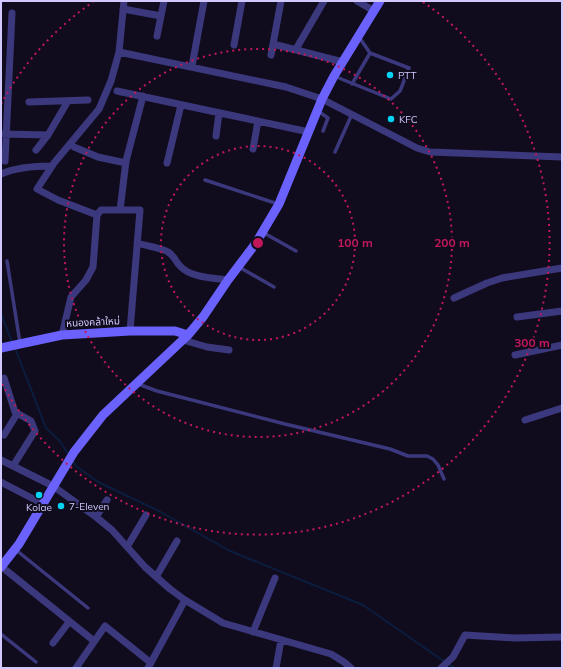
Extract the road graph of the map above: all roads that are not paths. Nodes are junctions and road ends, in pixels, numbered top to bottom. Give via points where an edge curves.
1 (164, 1) edge
2 (204, 1) edge
3 (242, 1) edge
4 (281, 1) edge
5 (324, 1) edge
6 (357, 1) edge
7 (380, 1) edge
8 (123, 5) edge
9 (374, 11) junction
10 (12, 13) dead end
11 (161, 16) junction
12 (157, 36) dead end
13 (358, 36) junction
14 (273, 44) junction
15 (234, 45) dead end
16 (296, 49) junction
17 (119, 52) junction
18 (370, 53) junction
19 (271, 56) dead end
20 (343, 62) junction
21 (192, 66) junction
22 (334, 76) junction
23 (352, 84) junction
24 (117, 91) dead end
25 (143, 96) junction
26 (322, 99) junction
27 (88, 100) dead end
28 (68, 101) junction
29 (29, 102) dead end
30 (181, 104) junction
31 (317, 110) junction
32 (219, 113) junction
33 (352, 114) junction
34 (258, 121) junction
35 (323, 131) dead end
36 (309, 132) junction
37 (3, 134) edge
38 (48, 135) junction
39 (216, 136) dead end
40 (74, 147) dead end
41 (253, 149) dead end
42 (36, 150) dead end
43 (335, 152) dead end
44 (562, 157) edge
45 (5, 161) dead end
46 (126, 163) junction
47 (167, 163) dead end
48 (52, 166) junction
49 (1, 174) edge
50 (205, 180) dead end
51 (279, 204) junction
52 (120, 210) junction
53 (97, 215) junction
54 (263, 232) junction
55 (137, 243) junction
56 (296, 251) dead end
57 (7, 261) dead end
58 (238, 266) junction
59 (562, 268) edge
60 (228, 280) junction
61 (274, 287) dead end
62 (454, 298) dead end
63 (562, 311) edge
64 (517, 317) dead end
65 (130, 331) junction
66 (62, 335) junction
67 (185, 338) junction
68 (19, 344) junction
69 (562, 345) edge
70 (5, 347) edge
71 (229, 350) dead end
72 (515, 355) dead end
73 (4, 378) dead end
74 (137, 383) junction
75 (562, 408) edge
76 (17, 414) junction
77 (525, 420) dead end
78 (4, 435) dead end
79 (1, 460) edge
80 (13, 466) junction
81 (444, 479) dead end
82 (1, 482) edge
83 (53, 486) junction
84 (107, 500) dead end
85 (42, 504) junction
86 (146, 515) dead end
87 (96, 517) junction
88 (177, 541) dead end
89 (127, 546) junction
90 (15, 549) junction
91 (1, 567) edge
92 (156, 577) junction
93 (275, 578) dead end
94 (185, 600) junction
95 (88, 608) dead end
96 (69, 622) junction
97 (253, 632) junction
98 (1, 634) edge
99 (562, 637) edge
100 (281, 640) junction
101 (94, 641) junction
102 (52, 643) dead end
103 (36, 662) dead end
104 (150, 665) edge
105 (79, 667) edge
106 (276, 668) edge
107 (351, 668) edge
108 (441, 668) edge

1 - 11 street
2 - 21 street
3 - 15 street
4 - 14 street
5 - 16 street
6 - 9 street
7 - 9 main road
8 - 11 street
8 - 17 street
9 - 13 main road
10 - 37 street
11 - 12 street
13 - 18 lane
13 - 20 main road
14 - 16 street
14 - 19 street
16 - 20 street
17 - 21 street
17 - 48 street via 111,81 99,109
18 - 23 lane
18 - 23 lane via 409,68 400,91 390,99
20 - 22 main road
21 - 26 street via 286,87
22 - 23 lane
22 - 26 main road
24 - 25 street
25 - 30 street
25 - 46 street
26 - 31 main road
26 - 33 street
27 - 28 street
28 - 29 street
28 - 38 street
30 - 32 street
30 - 47 street
31 - 35 lane via 328,118
31 - 36 main road
32 - 34 street
32 - 39 street
33 - 43 lane
33 - 44 street via 417,148 430,152
34 - 36 street
34 - 41 street
36 - 51 main road
37 - 38 street
37 - 45 street
38 - 42 street
40 - 46 street via 98,157
46 - 52 street
48 - 49 street via 21,168
48 - 53 street via 37,189
50 - 51 lane
51 - 54 main road
52 - 53 street via 101,210
52 - 55 street via 140,210
53 - 66 street via 93,267 72,297
54 - 56 lane
54 - 58 main road
55 - 60 street via 167,252 189,273
55 - 65 street
57 - 68 lane
58 - 60 main road
58 - 61 lane
59 - 62 street via 502,278
60 - 67 main road via 203,318
63 - 64 street
65 - 66 main road, หนองคล้าใหม่
65 - 67 main road, หนองคล้าใหม่ via 175,331
66 - 68 main road, หนองคล้าใหม่
67 - 71 street via 207,347
67 - 74 main road
68 - 70 main road, หนองคล้าใหม่
69 - 72 street
73 - 76 street
74 - 81 lane via 156,392 390,449 408,456 427,456 438,465
74 - 83 main road via 103,415 74,452
75 - 77 street
76 - 78 street
76 - 80 street via 31,421 34,431
79 - 80 street
80 - 83 street
82 - 85 street
83 - 85 main road
83 - 87 street
84 - 87 street
85 - 90 main road
86 - 89 street
87 - 89 street
88 - 92 street
89 - 92 street
90 - 91 main road
90 - 95 lane
91 - 96 street
92 - 94 street
93 - 97 street
94 - 97 street via 223,623
94 - 104 street
96 - 101 street
96 - 102 street
97 - 100 street
98 - 103 lane
99 - 108 street via 465,635 453,657
100 - 106 street
100 - 107 street via 331,654
101 - 104 street via 105,626
101 - 105 street

